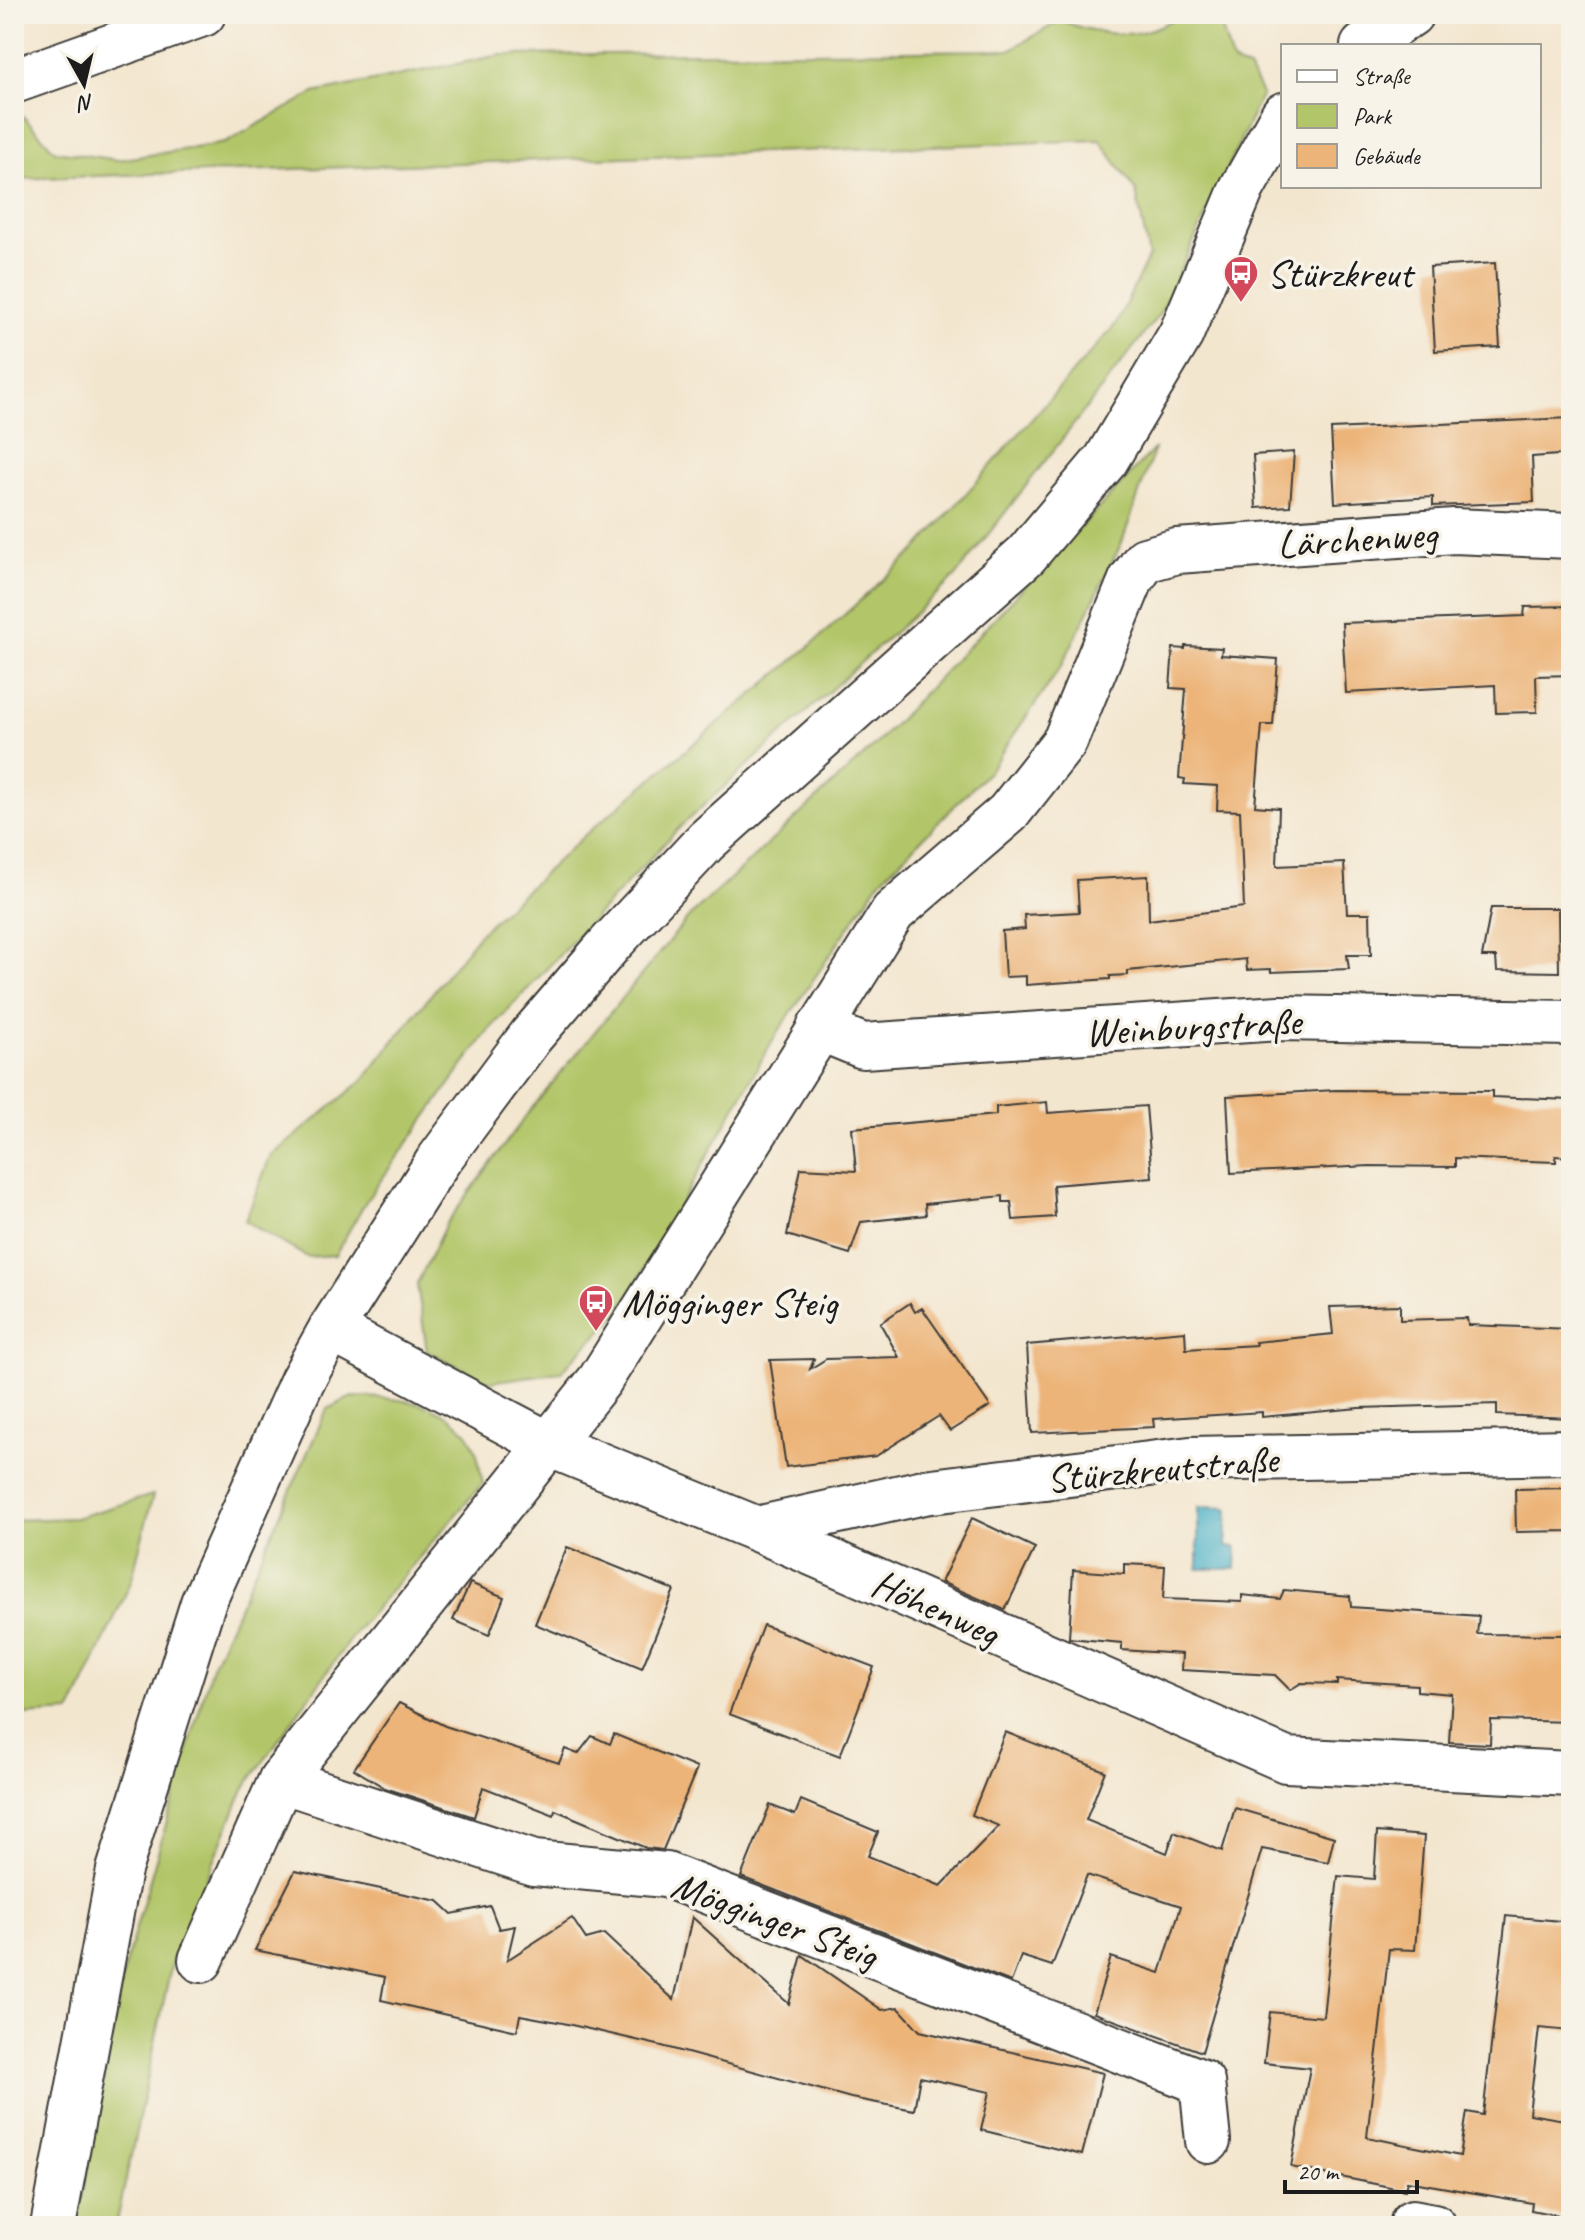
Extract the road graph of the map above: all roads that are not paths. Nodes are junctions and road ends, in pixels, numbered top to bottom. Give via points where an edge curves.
1 (203, 14) edge
2 (1411, 14) edge
3 (1366, 44) edge
4 (14, 81) edge
5 (1281, 119) edge
6 (1571, 536) edge
7 (1571, 1023) edge
8 (819, 1028) junction
9 (331, 1329) junction
10 (548, 1444) junction
11 (1571, 1452) edge
12 (757, 1529) junction
13 (1571, 1774) edge
14 (281, 1780) junction
15 (201, 1960) dead end
16 (1208, 2141) dead end
17 (53, 2226) edge

1 - 4 street
2 - 3 street
5 - 9 street via 1242,188 1181,334 1106,460 1026,555 706,841 610,944 531,1036 438,1161
6 - 8 street, Lärchenweg via 1454,531 1177,551 1145,560 1131,580 1065,741 1008,813 893,912
7 - 8 street, Weinburgstraße via 1279,1018 863,1046
8 - 10 street via 600,1380
9 - 10 street, Höhenweg
9 - 17 street via 302,1381 203,1603 119,1870
10 - 12 street, Höhenweg
10 - 14 street
11 - 12 street, Stürzkreutstraße via 1190,1459 924,1492
12 - 13 street, Höhenweg via 1286,1760
14 - 15 street
14 - 16 street, Mögginger Steig via 534,1863 666,1875 1202,2082

